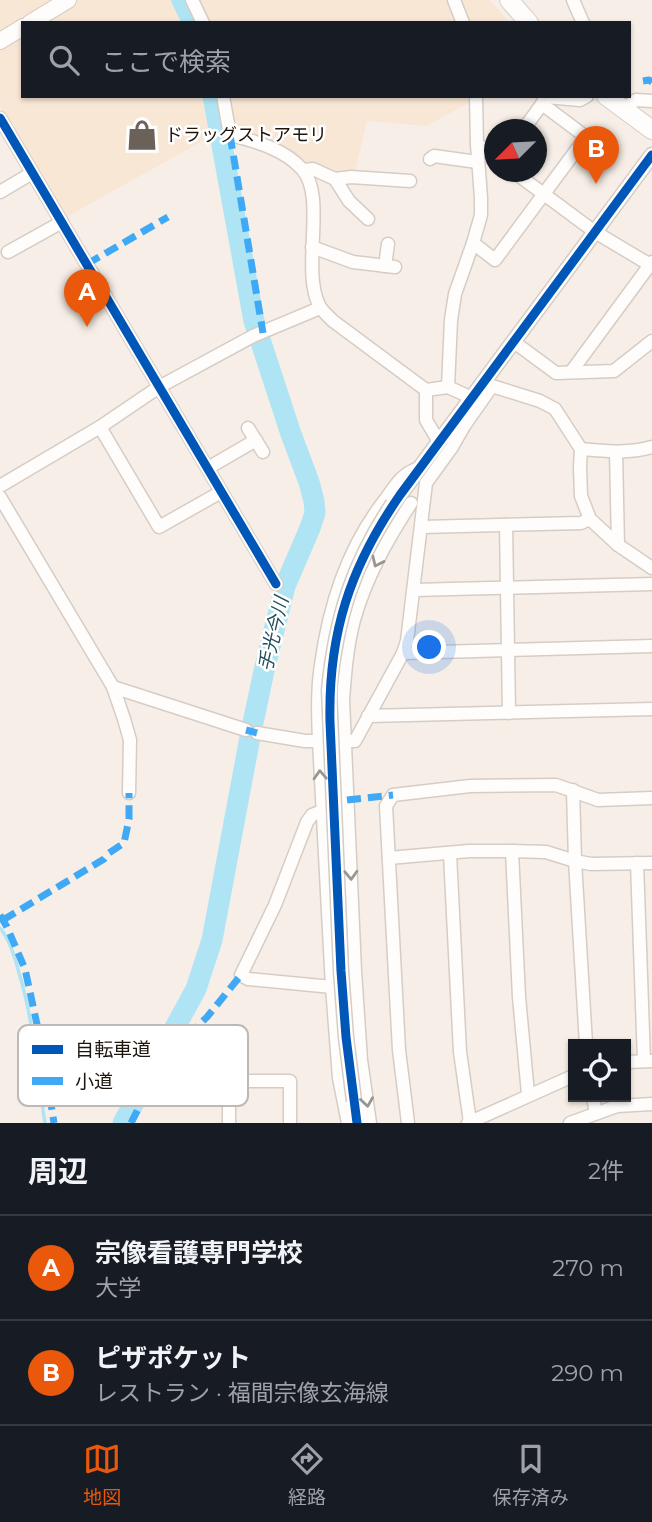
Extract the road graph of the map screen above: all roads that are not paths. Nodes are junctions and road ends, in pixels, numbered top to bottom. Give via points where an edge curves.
1 (68, 0) edge
2 (192, 0) edge
3 (454, 0) edge
4 (509, 0) edge
5 (573, 0) edge
6 (33, 21) edge
7 (202, 21) edge
8 (462, 21) edge
9 (527, 21) edge
10 (582, 21) edge
11 (21, 28) edge
12 (0, 41) edge
13 (223, 98) edge
14 (477, 98) edge
15 (545, 98) edge
16 (557, 98) edge
17 (584, 98) edge
18 (630, 100) edge
19 (652, 101) edge
20 (542, 104) junction
21 (0, 118) edge
22 (531, 119) edge
23 (652, 130) edge
24 (477, 144) junction
25 (484, 149) edge
26 (652, 155) edge
27 (430, 159) dead end
28 (477, 162) junction
29 (304, 170) junction
30 (33, 173) junction
31 (335, 179) junction
32 (410, 181) dead end
33 (528, 182) edge
34 (0, 192) edge
35 (544, 194) junction
36 (368, 219) dead end
37 (62, 222) junction
38 (595, 232) junction
39 (474, 243) junction
40 (387, 244) dead end
41 (312, 247) junction
42 (8, 252) dead end
43 (651, 264) edge
44 (320, 308) junction
45 (652, 341) edge
46 (514, 342) junction
47 (571, 372) junction
48 (489, 383) junction
49 (159, 387) junction
50 (448, 387) junction
51 (426, 390) junction
52 (472, 398) junction
53 (100, 427) junction
54 (248, 428) dead end
55 (256, 440) junction
56 (439, 442) junction
57 (652, 447) edge
58 (581, 449) junction
59 (263, 452) dead end
60 (616, 452) junction
61 (208, 468) junction
62 (419, 468) junction
63 (0, 486) edge
64 (221, 492) junction
65 (0, 497) edge
66 (401, 501) junction
67 (424, 512) junction
68 (590, 519) junction
69 (506, 525) junction
70 (422, 527) junction
71 (618, 545) junction
72 (652, 568) edge
73 (276, 584) dead end
74 (652, 584) edge
75 (507, 587) junction
76 (414, 590) junction
77 (652, 646) edge
78 (508, 650) junction
79 (403, 653) junction
80 (113, 687) junction
81 (652, 709) edge
82 (509, 713) junction
83 (368, 716) junction
84 (344, 740) junction
85 (319, 741) junction
86 (573, 790) junction
87 (129, 793) dead end
88 (652, 798) edge
89 (348, 807) junction
90 (322, 810) junction
91 (512, 851) junction
92 (450, 854) junction
93 (389, 858) junction
94 (575, 861) junction
95 (638, 863) junction
96 (652, 863) edge
97 (332, 987) junction
98 (586, 1039) edge
99 (648, 1061) edge
100 (568, 1078) edge
101 (248, 1082) edge
102 (528, 1094) junction
103 (594, 1102) edge
104 (652, 1104) edge
105 (596, 1113) junction
106 (469, 1122) edge
107 (290, 1123) edge
108 (348, 1123) edge
109 (357, 1123) edge
110 (370, 1123) edge
111 (408, 1123) edge
112 (570, 1123) edge

1 - 6 main road
2 - 7 street
3 - 8 street
4 - 9 main road
5 - 10 street
11 - 12 main road
13 - 29 street via 230,135 261,143
14 - 24 street
15 - 20 street
16 - 17 street
18 - 19 street
18 - 23 main road
20 - 22 street
20 - 35 street via 586,137
21 - 30 street
24 - 25 street
24 - 28 street
26 - 38 street
27 - 28 street
28 - 39 street via 481,215
29 - 31 street
29 - 41 street via 313,204
30 - 34 street
30 - 37 street
31 - 32 street
31 - 36 street
33 - 35 street
35 - 38 street
35 - 39 street via 495,260
37 - 42 street
37 - 49 street
38 - 43 street
38 - 46 street
39 - 50 street via 455,294
40 - 41 street via 390,266 353,262
41 - 44 street via 313,289
43 - 47 street
44 - 49 street via 258,334
44 - 51 street
45 - 47 street via 614,370
46 - 47 street via 556,373
46 - 48 street
48 - 52 street
48 - 58 street via 555,409
48 - 67 street via 426,483
49 - 53 street
49 - 61 street
50 - 51 street
50 - 52 street
51 - 56 street via 426,420
52 - 56 street
53 - 63 street
53 - 64 street via 159,527
54 - 55 street
55 - 59 street
55 - 61 street
56 - 62 street
57 - 60 street
58 - 60 street
58 - 68 street via 581,496
60 - 71 street
61 - 64 street
62 - 66 street
62 - 85 street via 406,472 371,517 336,594 320,667
64 - 73 street
65 - 80 street
66 - 67 street
66 -> 84 street via 354,620 346,661
66 - 109 street, bridge via 379,525 353,580 339,623 329,690 341,971
67 - 70 street
68 - 69 street
68 - 71 street
69 - 70 street
69 - 75 street
70 - 76 street
71 - 72 street
74 - 75 street
75 - 76 street
75 - 78 street
76 - 79 street
77 - 78 street
78 - 79 street
78 - 82 street
79 - 83 street
80 - 85 street via 251,731
80 - 87 street via 130,740
81 - 82 street
82 - 83 street
83 - 84 street via 355,741
84 - 85 street
84 - 89 street
90 -> 85 street
86 - 88 street via 598,800
86 - 93 street via 556,785 470,786 393,795 386,806
86 - 94 street
89 - 90 street
89 -> 110 street via 361,1060
90 - 97 street
90 - 97 street via 306,822 275,905 241,975
91 - 92 street
91 - 94 street via 546,852
91 - 102 street
92 - 93 street
92 - 106 street via 460,1052
93 - 111 street via 398,1039
94 - 95 street
94 - 98 street
95 - 96 street
95 - 99 street
97 - 108 street via 339,1078
100 - 102 street
101 - 107 street via 290,1081
102 - 106 street
103 - 105 street
104 - 105 street via 617,1106
105 - 112 street

